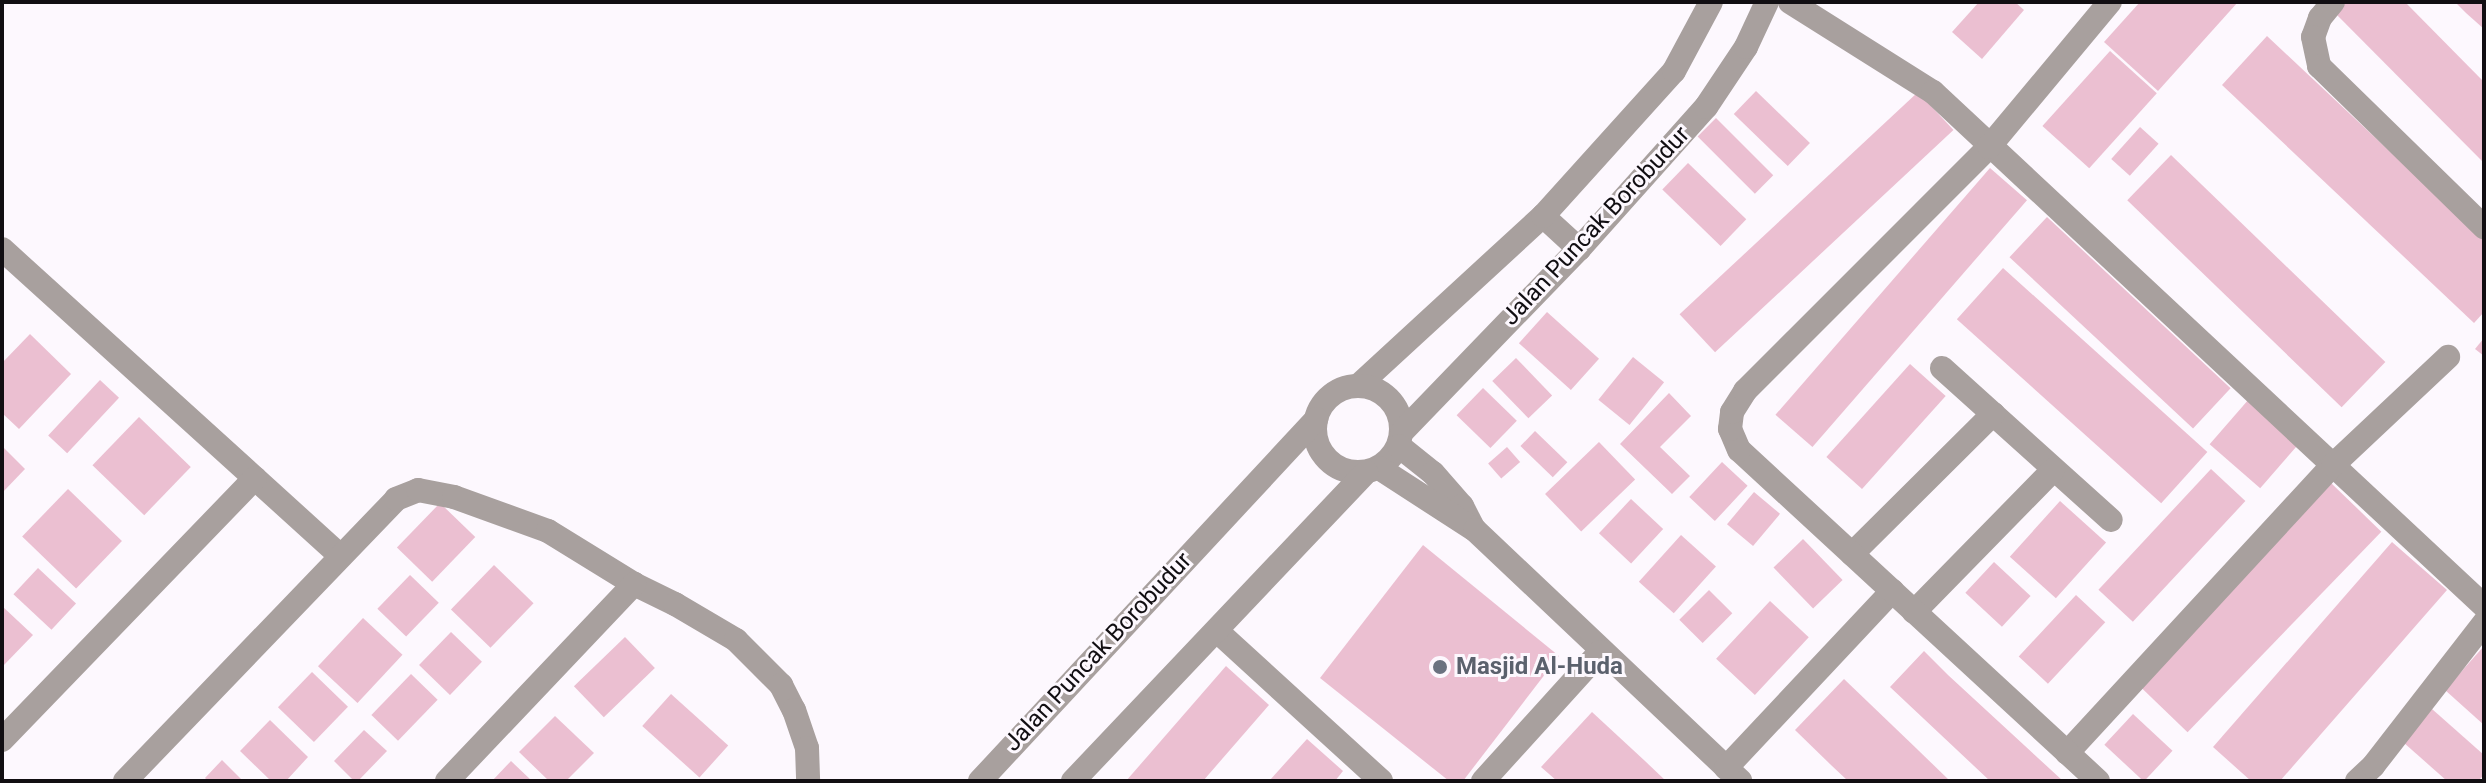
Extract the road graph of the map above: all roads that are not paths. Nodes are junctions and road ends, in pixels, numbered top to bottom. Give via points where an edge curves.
1 (1711, 2) edge
2 (1767, 2) edge
3 (1790, 2) edge
4 (2110, 2) edge
5 (2333, 2) edge
6 (1989, 147) junction
7 (1543, 216) junction
8 (2484, 227) edge
9 (1579, 249) junction
10 (6, 263) edge
11 (2448, 357) dead end
12 (1942, 368) dead end
13 (1359, 385) junction
14 (1993, 414) junction
15 (1316, 419) junction
16 (1400, 439) junction
17 (2333, 465) junction
18 (1373, 470) junction
19 (2053, 470) junction
20 (255, 478) junction
21 (2111, 520) dead end
22 (1475, 530) junction
23 (1852, 554) junction
24 (340, 555) junction
25 (634, 584) junction
26 (1892, 591) junction
27 (2484, 606) edge
28 (1914, 612) junction
29 (2484, 623) edge
30 (1217, 631) junction
31 (1600, 652) junction
32 (2, 740) edge
33 (2067, 753) junction
34 (1733, 774) edge
35 (2373, 776) edge
36 (1375, 779) edge
37 (125, 781) edge
38 (447, 781) edge
39 (808, 781) edge
40 (980, 781) edge
41 (1073, 781) edge
42 (1483, 781) edge
43 (2098, 781) edge

1 - 7 street, Jalan Puncak Borobudur via 1674,71
2 - 9 street, Jalan Puncak Borobudur via 1746,47 1706,107
3 - 6 street via 1933,92
4 - 6 street
5 - 8 street via 2313,37 2319,66
6 - 17 street
6 - 23 street via 1745,391 1732,412 1730,429 1739,450
7 - 9 street
7 - 13 street, Jalan Puncak Borobudur
9 - 16 street, Jalan Puncak Borobudur
10 - 20 street
11 - 17 street
12 - 14 street
13 - 15 street via 1332,394
13 - 16 street via 1373,387 1395,405
14 - 19 street
14 - 23 street
15 - 18 street via 1315,433 1327,459 1351,473
15 - 40 street, Jalan Puncak Borobudur
16 - 18 street
16 - 22 street via 1462,506
17 - 27 street
17 - 33 street
18 - 22 street
18 - 30 street
19 - 21 street
19 - 28 street
20 - 24 street
20 - 32 street
22 - 31 street
23 - 26 street
24 - 25 street via 396,499 418,490 454,497 548,531
24 - 37 street
25 - 38 street
25 - 39 street via 736,640 781,685 807,748
26 - 28 street
26 - 34 street
28 - 33 street
29 - 35 street
30 - 36 street
30 - 41 street
31 - 34 street
31 - 42 street
33 - 43 street

